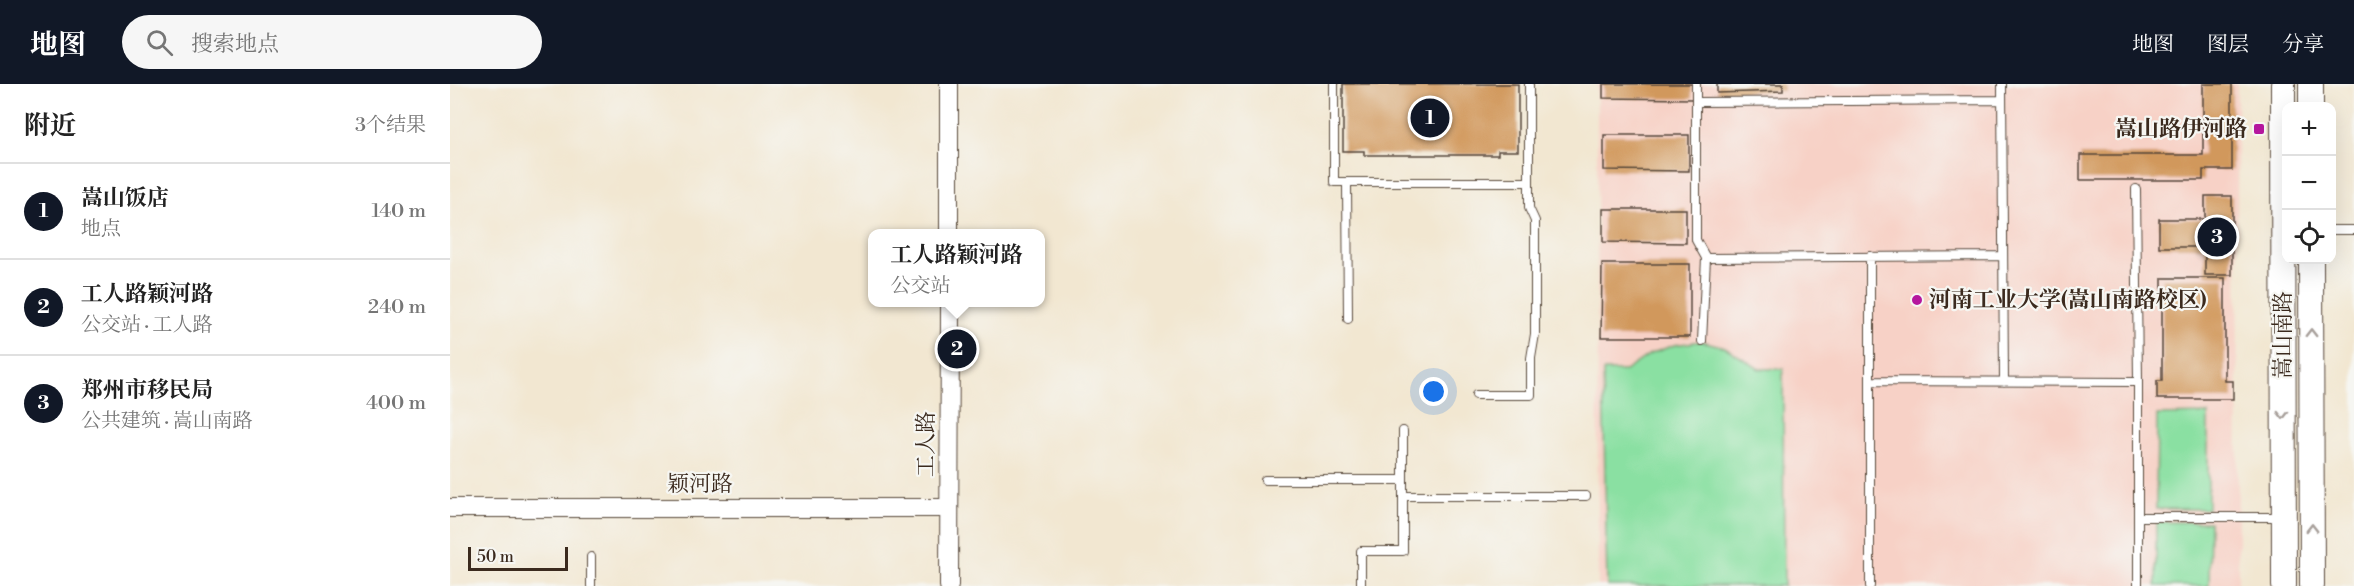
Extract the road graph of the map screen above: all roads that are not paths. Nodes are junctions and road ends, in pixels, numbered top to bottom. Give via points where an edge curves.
1 (949, 84) edge
2 (1334, 84) edge
3 (1529, 84) edge
4 (1696, 84) edge
5 (2002, 84) edge
6 (2283, 84) edge
7 (2311, 84) edge
8 (2002, 100) junction
9 (1696, 102) junction
10 (2311, 102) edge
11 (1347, 182) junction
12 (1529, 182) junction
13 (2136, 189) dead end
14 (950, 229) edge
15 (2336, 230) edge
16 (2354, 230) edge
17 (1870, 256) junction
18 (2003, 256) junction
19 (1706, 258) junction
20 (2311, 264) edge
21 (950, 307) edge
22 (1348, 319) dead end
23 (1702, 340) dead end
24 (1870, 381) junction
25 (2004, 382) junction
26 (2138, 382) junction
27 (1476, 395) dead end
28 (1403, 431) dead end
29 (1265, 480) dead end
30 (1403, 480) junction
31 (1403, 496) junction
32 (1587, 496) dead end
33 (450, 508) edge
34 (950, 508) junction
35 (2138, 517) junction
36 (2284, 517) junction
37 (591, 557) dead end
38 (591, 586) edge
39 (949, 586) edge
40 (1361, 586) edge
41 (1870, 586) edge
42 (2138, 586) edge
43 (2284, 586) edge
44 (2312, 586) edge

1 - 14 street
2 - 11 lane via 1334,182
3 - 12 lane
4 - 9 lane
5 - 8 lane
6 -> 36 main road, 嵩山南路
7 - 10 main road
8 - 9 lane
8 - 18 lane
9 - 19 lane via 1696,240
11 - 12 lane
11 - 22 lane
12 - 27 lane via 1529,208 1535,221 1531,395
13 - 26 lane
15 - 16 lane
17 - 18 lane
17 - 19 lane
17 - 24 lane
18 - 25 lane
19 - 23 lane
44 -> 20 main road, 嵩山南路
21 - 34 street, 工人路
24 - 25 lane
24 - 41 lane
25 - 26 lane
26 - 35 lane
28 - 30 lane
29 - 30 lane
30 - 31 lane
31 - 32 lane
31 - 40 lane via 1403,551 1361,551
33 - 34 street, 颖河路
34 - 39 street, 工人路
35 - 36 lane
35 - 42 lane
36 - 43 main road, 嵩山南路
37 - 38 lane

